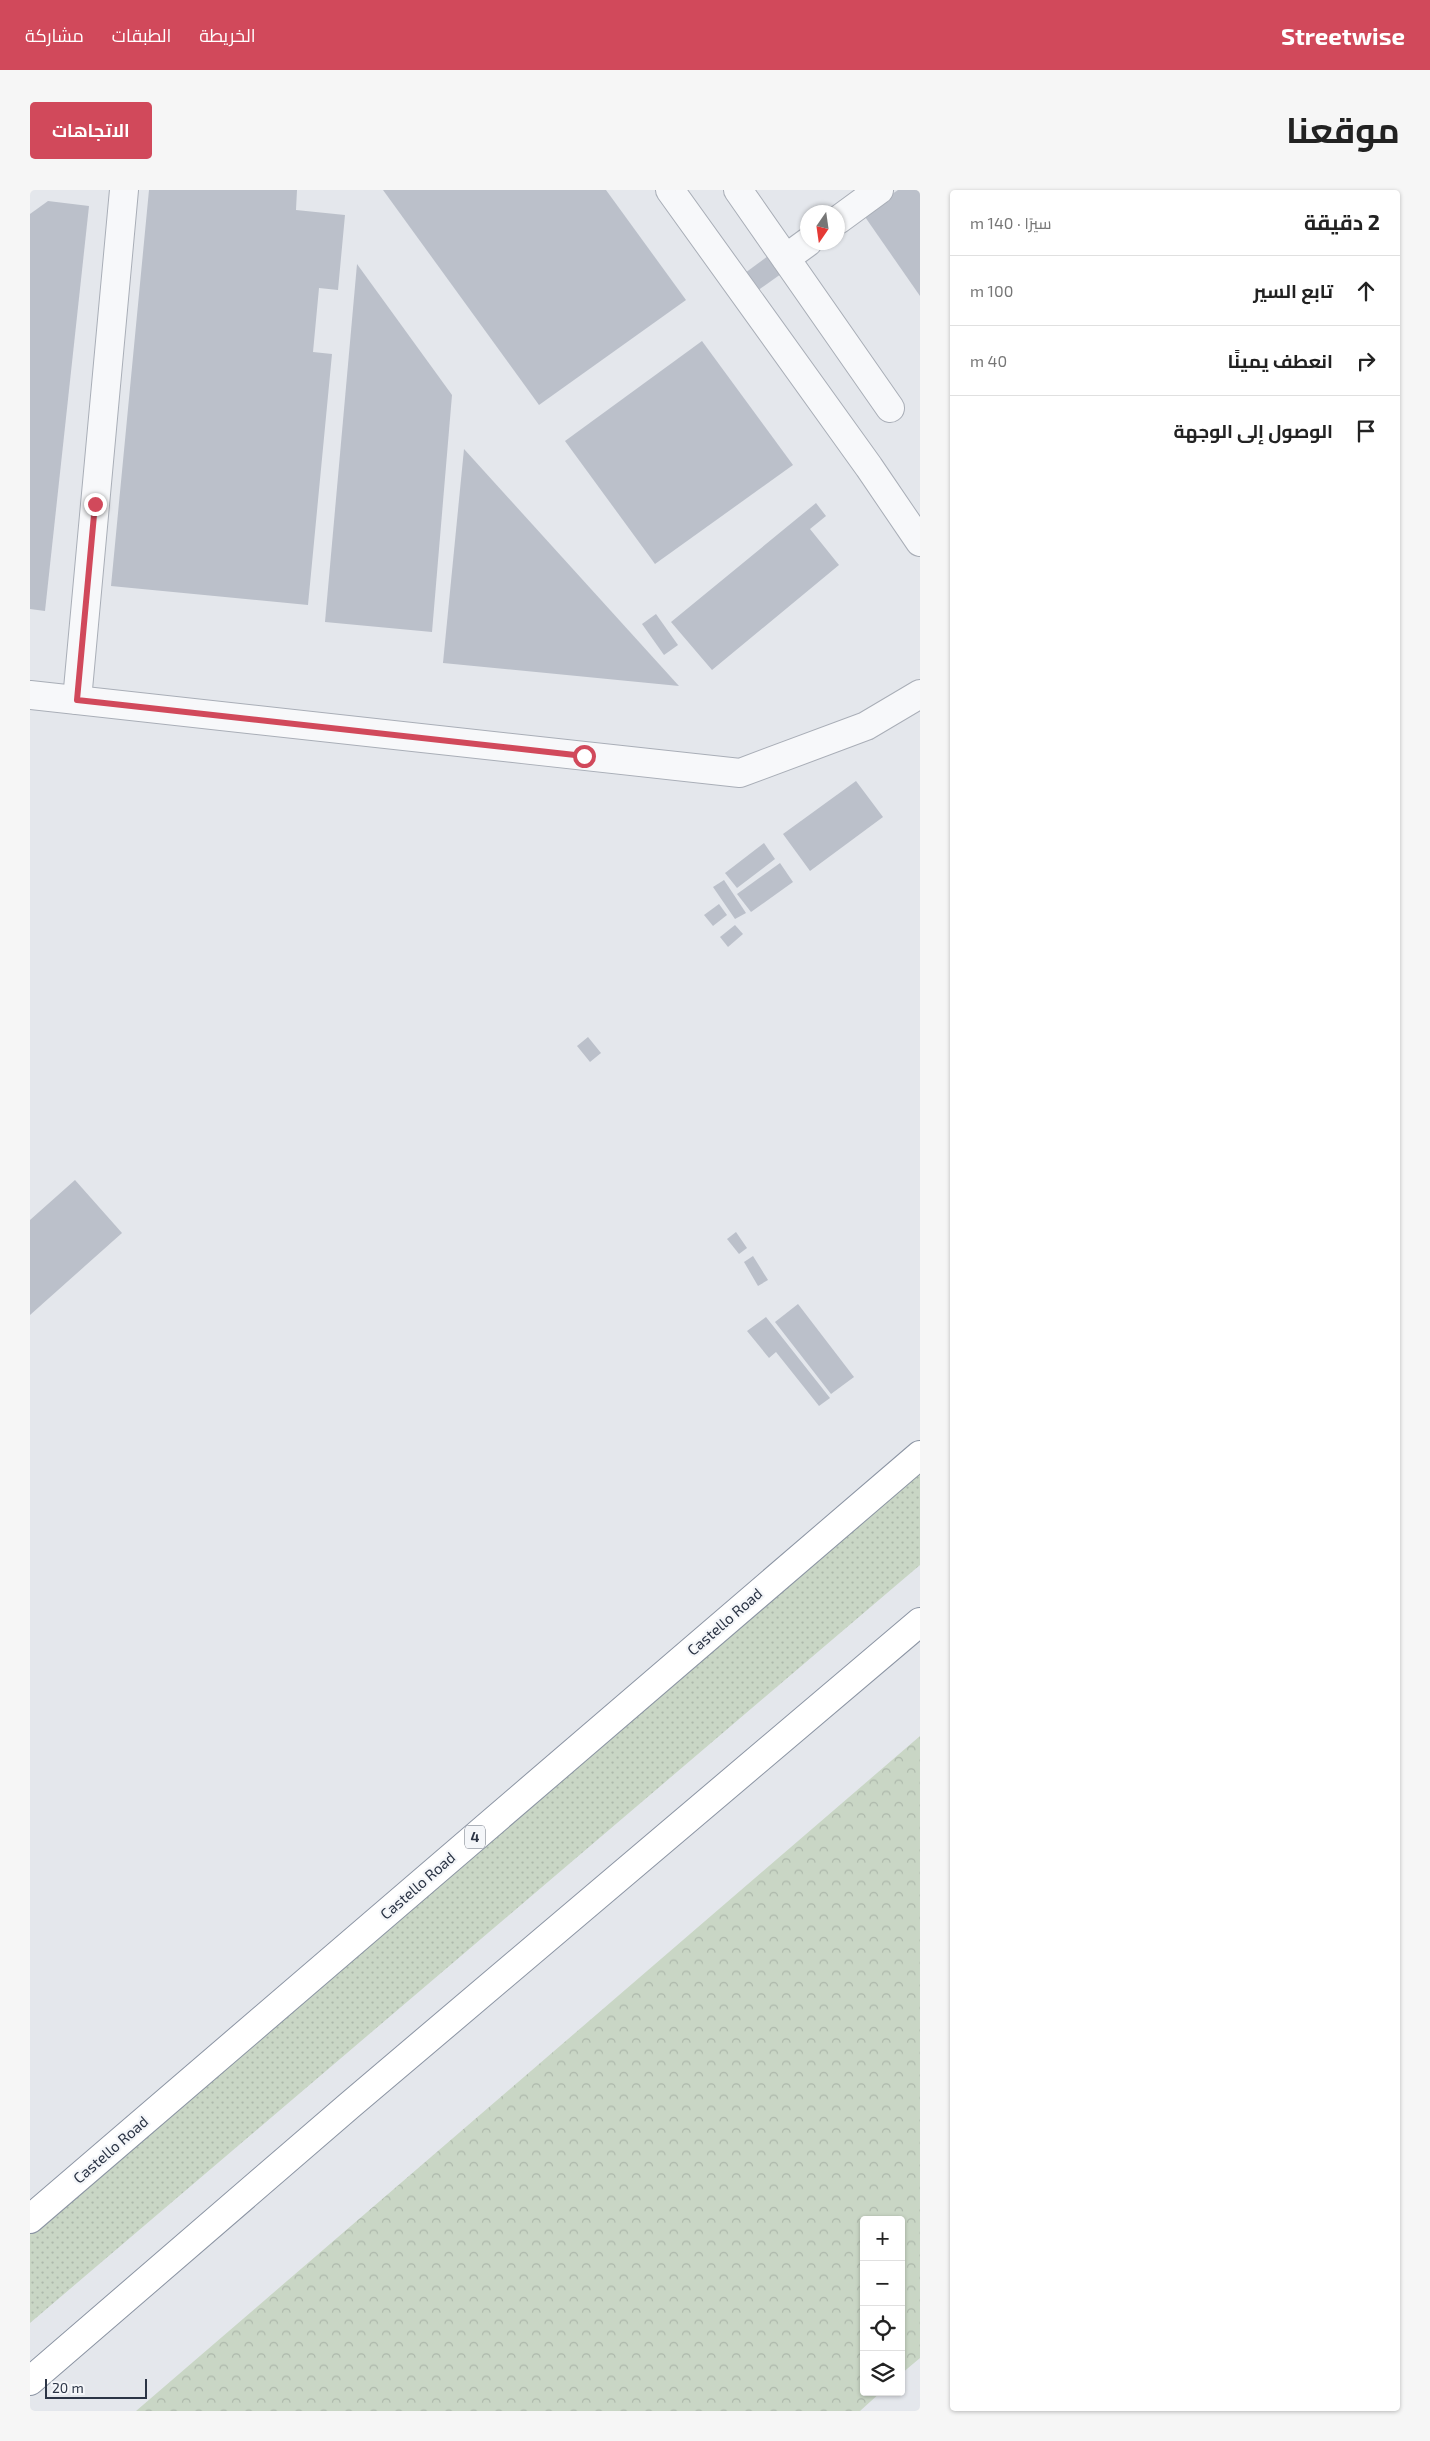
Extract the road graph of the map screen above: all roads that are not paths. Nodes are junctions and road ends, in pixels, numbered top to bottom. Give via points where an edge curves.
1 (124, 190) edge
2 (670, 190) edge
3 (738, 190) edge
4 (879, 190) edge
5 (845, 215) edge
6 (800, 248) edge
7 (786, 258) junction
8 (890, 408) dead end
9 (920, 542) edge
10 (920, 694) edge
11 (30, 695) edge
12 (77, 700) junction
13 (920, 1455) edge
14 (920, 1622) edge
15 (30, 2219) edge
16 (30, 2381) edge

1 - 12 street
2 - 9 street
3 - 7 street
4 - 5 street
6 - 7 street
7 - 8 street
10 - 12 street via 866,726 740,773
11 - 12 street
13 - 15 highway, Castello Road / 4
14 - 16 highway

